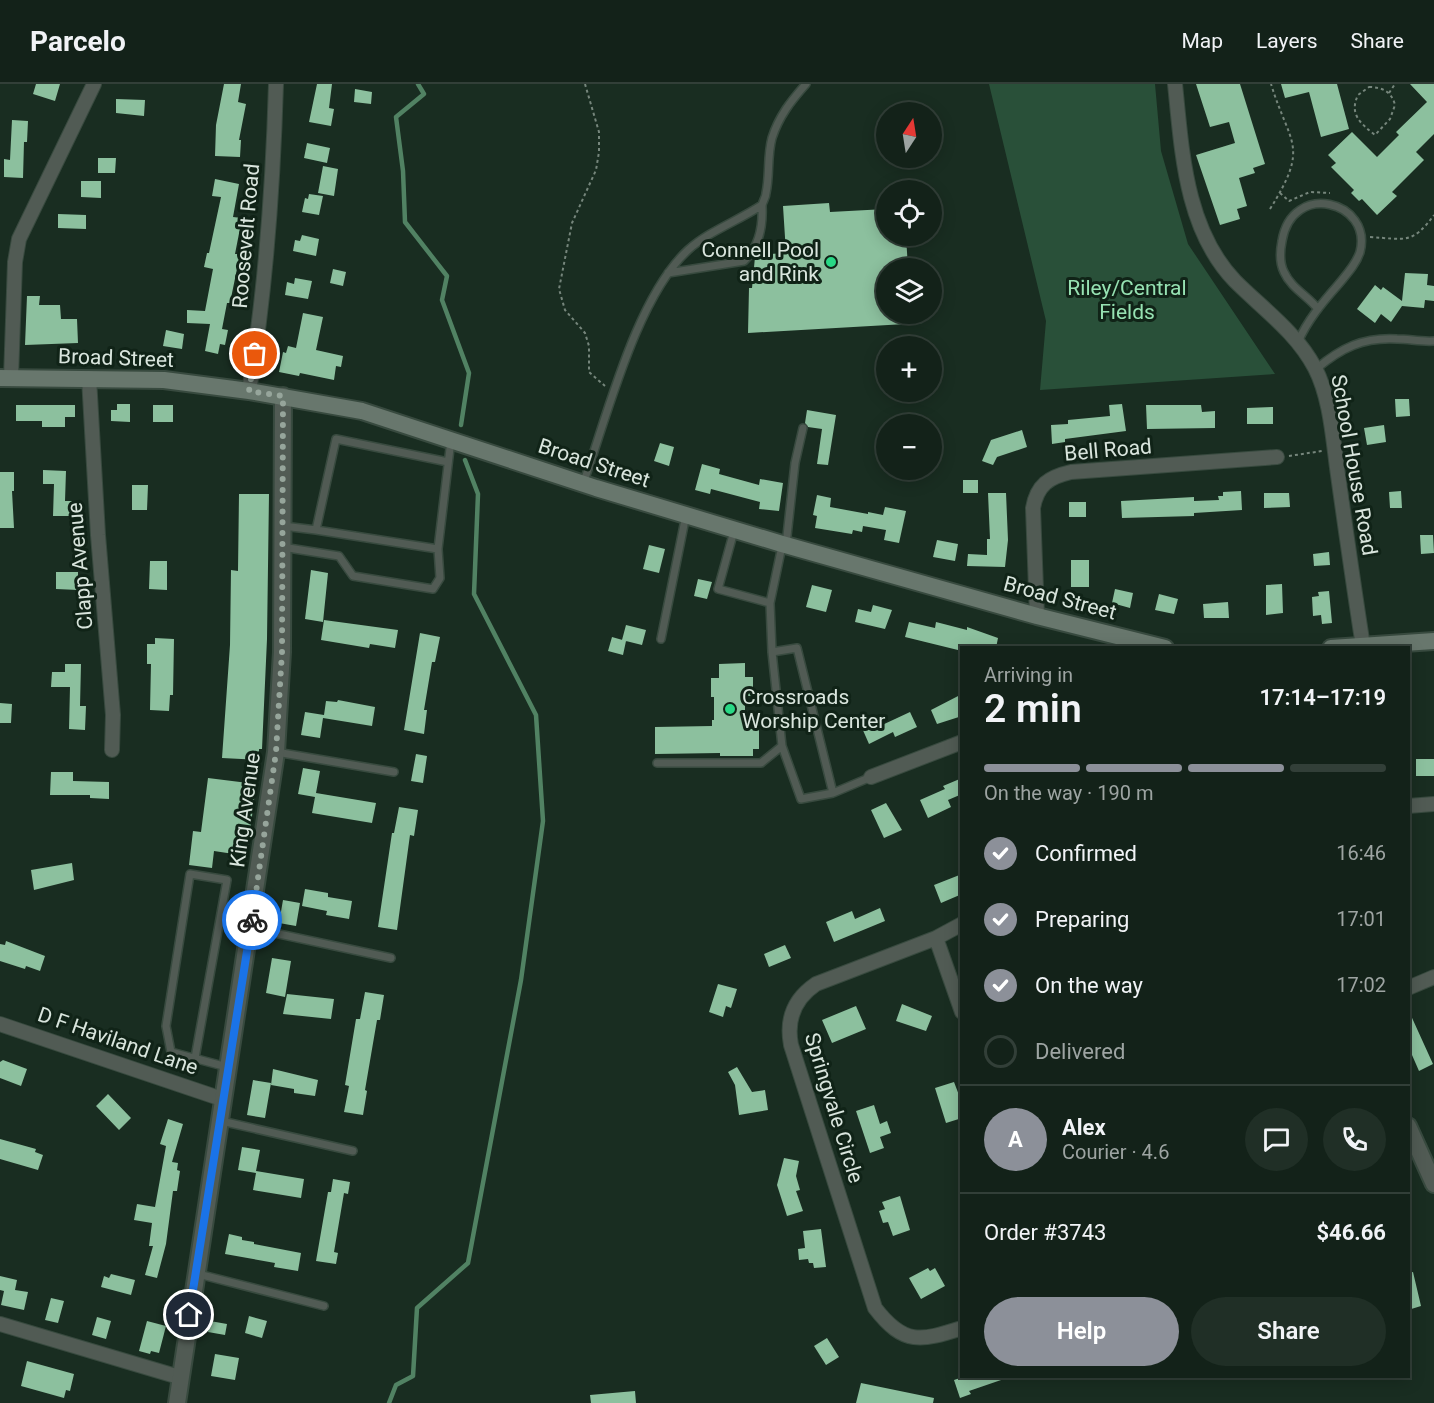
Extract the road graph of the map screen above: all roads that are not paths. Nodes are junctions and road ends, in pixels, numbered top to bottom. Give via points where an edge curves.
1 (94, 84) edge
2 (276, 84) edge
3 (806, 84) edge
4 (1175, 84) edge
5 (762, 205) junction
6 (668, 273) junction
7 (1318, 309) junction
8 (1434, 341) edge
9 (1298, 342) junction
10 (1316, 369) junction
11 (5, 378) edge
12 (89, 378) junction
13 (249, 391) junction
14 (283, 396) junction
15 (802, 428) dead end
16 (450, 440) junction
17 (1277, 457) road end
18 (448, 462) junction
19 (583, 484) junction
20 (686, 515) junction
21 (283, 526) junction
22 (735, 529) junction
23 (316, 531) junction
24 (784, 545) junction
25 (282, 547) junction
26 (438, 549) junction
27 (770, 603) junction
28 (1037, 616) junction
29 (661, 639) dead end
30 (1434, 641) edge
31 (1112, 642) edge
32 (1147, 646) edge
33 (1362, 646) joint
34 (772, 652) junction
35 (960, 743) edge
36 (782, 746) junction
37 (111, 750) dead end
38 (276, 752) junction
39 (657, 764) dead end
40 (394, 772) dead end
41 (871, 777) joint
42 (832, 793) junction
43 (1434, 804) edge
44 (1410, 806) edge
45 (960, 925) edge
46 (250, 928) junction
47 (936, 938) junction
48 (391, 958) dead end
49 (1434, 977) edge
50 (1410, 987) edge
51 (960, 1006) edge
52 (0, 1024) edge
53 (195, 1058) junction
54 (227, 1067) junction
55 (222, 1099) junction
56 (219, 1121) junction
57 (1410, 1130) edge
58 (353, 1151) dead end
59 (1434, 1184) edge
60 (195, 1273) junction
61 (324, 1306) dead end
62 (0, 1324) edge
63 (960, 1329) edge
64 (179, 1377) junction
65 (177, 1403) edge

1 - 11 street via 19,238
2 - 13 street, Roosevelt Road via 264,292
3 - 5 lane via 778,121
4 - 9 street, School House Road via 1188,182 1197,218 1215,256
5 - 6 lane via 688,250
5 - 6 lane via 763,225 744,261
6 - 19 lane via 636,334
7 - 7 lane via 1357,260 1362,238 1352,217 1328,204 1316,203 1305,205 1289,220 1280,250 1290,282
7 - 9 lane
8 - 10 lane via 1371,339 1351,344
9 - 10 street, School House Road
10 - 33 street, School House Road via 1327,407
11 - 12 main road, Broad Street
12 - 13 main road, Broad Street via 148,379
12 - 37 street, Clapp Avenue via 113,715
13 - 14 main road, Broad Street
14 - 16 main road, Broad Street via 362,411
14 - 21 street, King Avenue
15 - 24 lane
16 - 18 lane
16 - 19 main road, Broad Street
17 - 28 street, Bell Road via 1054,476 1041,485 1033,508
18 - 23 lane via 336,439
18 - 26 lane
19 - 20 main road, Broad Street
20 - 22 main road, Broad Street
20 - 29 lane
21 - 23 lane
21 - 25 street, King Avenue
22 - 24 main road, Broad Street
22 - 27 lane via 717,589
23 - 26 lane
24 - 27 lane
24 - 28 main road, Broad Street
25 - 26 lane via 339,556 353,576 433,589 440,578
25 - 38 street, King Avenue via 282,652
27 - 34 lane
28 - 31 main road, Broad Street
30 - 33 main road
31 - 32 main road, Broad Street
34 - 36 lane
34 - 42 lane via 797,648
35 - 41 street
36 - 39 lane via 761,763
36 - 42 lane via 801,799
38 - 40 lane
38 - 46 street, King Avenue
41 - 42 lane
43 - 44 street
45 - 47 street, Springvale Circle
46 - 48 lane
46 - 54 street, King Avenue
47 - 51 street
47 - 63 street, Springvale Circle via 816,984 802,993 788,1030 875,1308 899,1332 916,1339
49 - 50 street
52 - 55 street, D F Haviland Lane
53 - 53 lane via 171,1052 165,1026 190,874 227,880
53 - 54 lane
54 - 55 street, King Avenue
55 - 56 street, King Avenue
56 - 58 lane
56 - 60 street, King Avenue
57 - 59 street
60 - 61 lane
60 - 64 street, King Avenue
62 - 64 street
64 - 65 street, King Avenue

